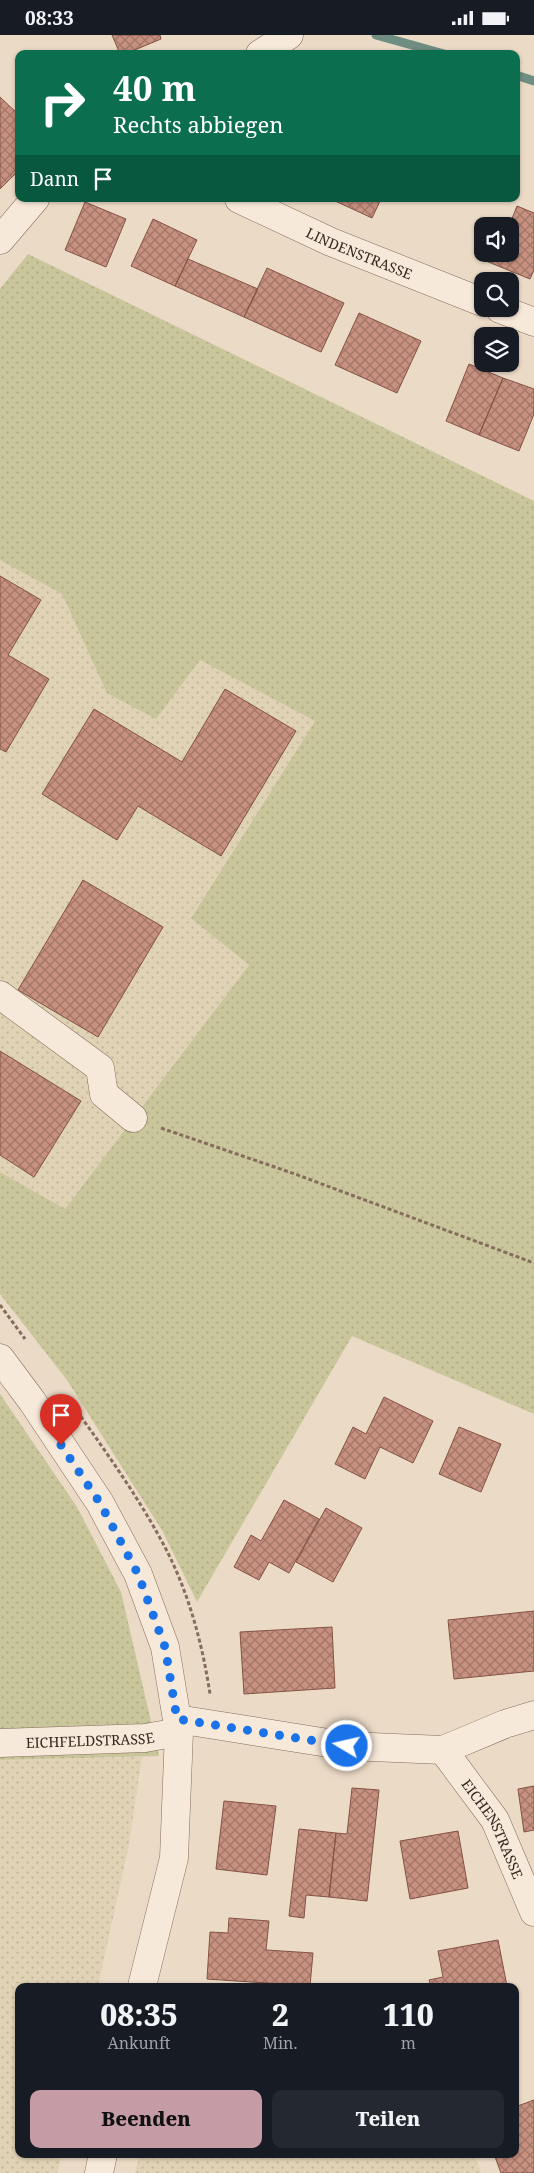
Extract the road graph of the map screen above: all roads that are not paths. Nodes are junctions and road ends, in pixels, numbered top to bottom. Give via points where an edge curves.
1 (289, 35) edge
2 (266, 50) edge
3 (32, 202) edge
4 (245, 202) edge
5 (0, 240) edge
6 (474, 299) edge
7 (519, 316) edge
8 (534, 322) edge
9 (0, 995) edge
10 (133, 1118) road end
11 (0, 1358) edge
12 (534, 1715) edge
13 (178, 1726) junction
14 (0, 1743) edge
15 (444, 1750) junction
16 (534, 1912) edge
17 (143, 1983) edge
18 (103, 2158) edge
19 (99, 2173) edge

1 - 2 street
3 - 5 street
4 - 6 street, LINDENSTRASSE via 331,242
7 - 8 street
9 - 10 street via 100,1068 104,1094
11 - 13 street via 100,1503 138,1574 165,1647
12 - 15 street
13 - 14 street, EICHFELDSTRASSE via 145,1738
13 - 15 street, EICHFELDSTRASSE via 347,1746
13 - 17 street via 174,1858
15 - 16 street, EICHENSTRASSE via 495,1820
18 - 19 street

